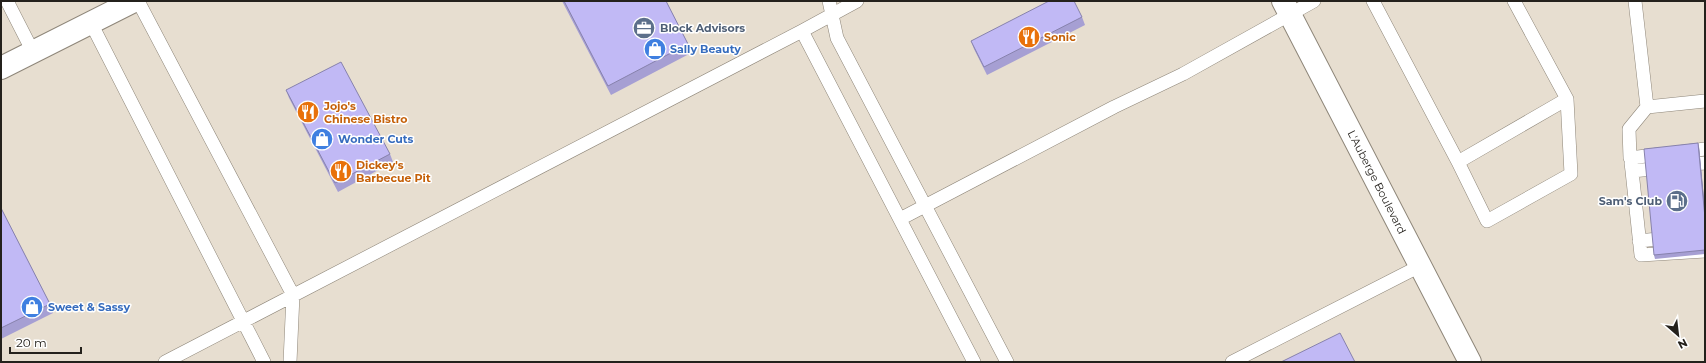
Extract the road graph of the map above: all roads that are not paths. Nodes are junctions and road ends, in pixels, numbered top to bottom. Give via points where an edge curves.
1 (7, 1) edge
2 (134, 1) edge
3 (138, 1) edge
4 (829, 1) edge
5 (857, 1) edge
6 (1314, 1) edge
7 (1373, 1) edge
8 (1514, 1) edge
9 (1635, 1) edge
10 (1287, 7) edge
11 (832, 14) junction
12 (91, 23) junction
13 (802, 31) junction
14 (33, 52) junction
15 (1, 68) edge
16 (1567, 99) junction
17 (1705, 101) edge
18 (1647, 107) junction
19 (1705, 150) edge
20 (1630, 158) junction
21 (1458, 162) junction
22 (1705, 163) edge
23 (1632, 171) junction
24 (1649, 193) edge
25 (1634, 195) junction
26 (926, 206) junction
27 (900, 219) junction
28 (1652, 222) edge
29 (1638, 224) junction
30 (1705, 234) edge
31 (1640, 241) junction
32 (1705, 251) edge
33 (1420, 266) junction
34 (292, 295) junction
35 (244, 321) junction
36 (165, 362) edge
37 (264, 362) edge
38 (290, 362) edge
39 (974, 362) edge
40 (1007, 362) edge
41 (1232, 362) edge
42 (1470, 362) edge

1 - 14 lane
2 - 12 street
3 - 34 lane
4 - 11 lane
5 - 11 lane
6 - 10 lane
7 - 21 lane
8 - 16 lane
9 - 18 lane
10 - 26 lane via 1183,74 1114,107
10 - 33 street, L'Auberge Boulevard
11 - 13 lane
11 - 26 lane via 837,38
12 - 14 street
12 - 35 lane
13 - 27 lane
13 - 34 lane
14 - 15 street
16 - 21 lane
16 - 21 lane via 1571,174 1487,221
17 - 18 lane
18 - 20 lane via 1629,129
19 - 20 lane
20 - 23 lane
22 - 23 lane
23 - 25 lane
24 - 25 lane
25 - 29 lane
26 - 27 lane
26 - 40 lane
27 - 39 lane
28 - 29 lane
29 - 31 lane
30 - 31 lane
31 - 32 lane via 1641,255
33 - 41 lane
33 - 42 street, L'Auberge Boulevard
34 - 35 lane
34 - 38 lane
35 - 36 lane
35 - 37 lane

